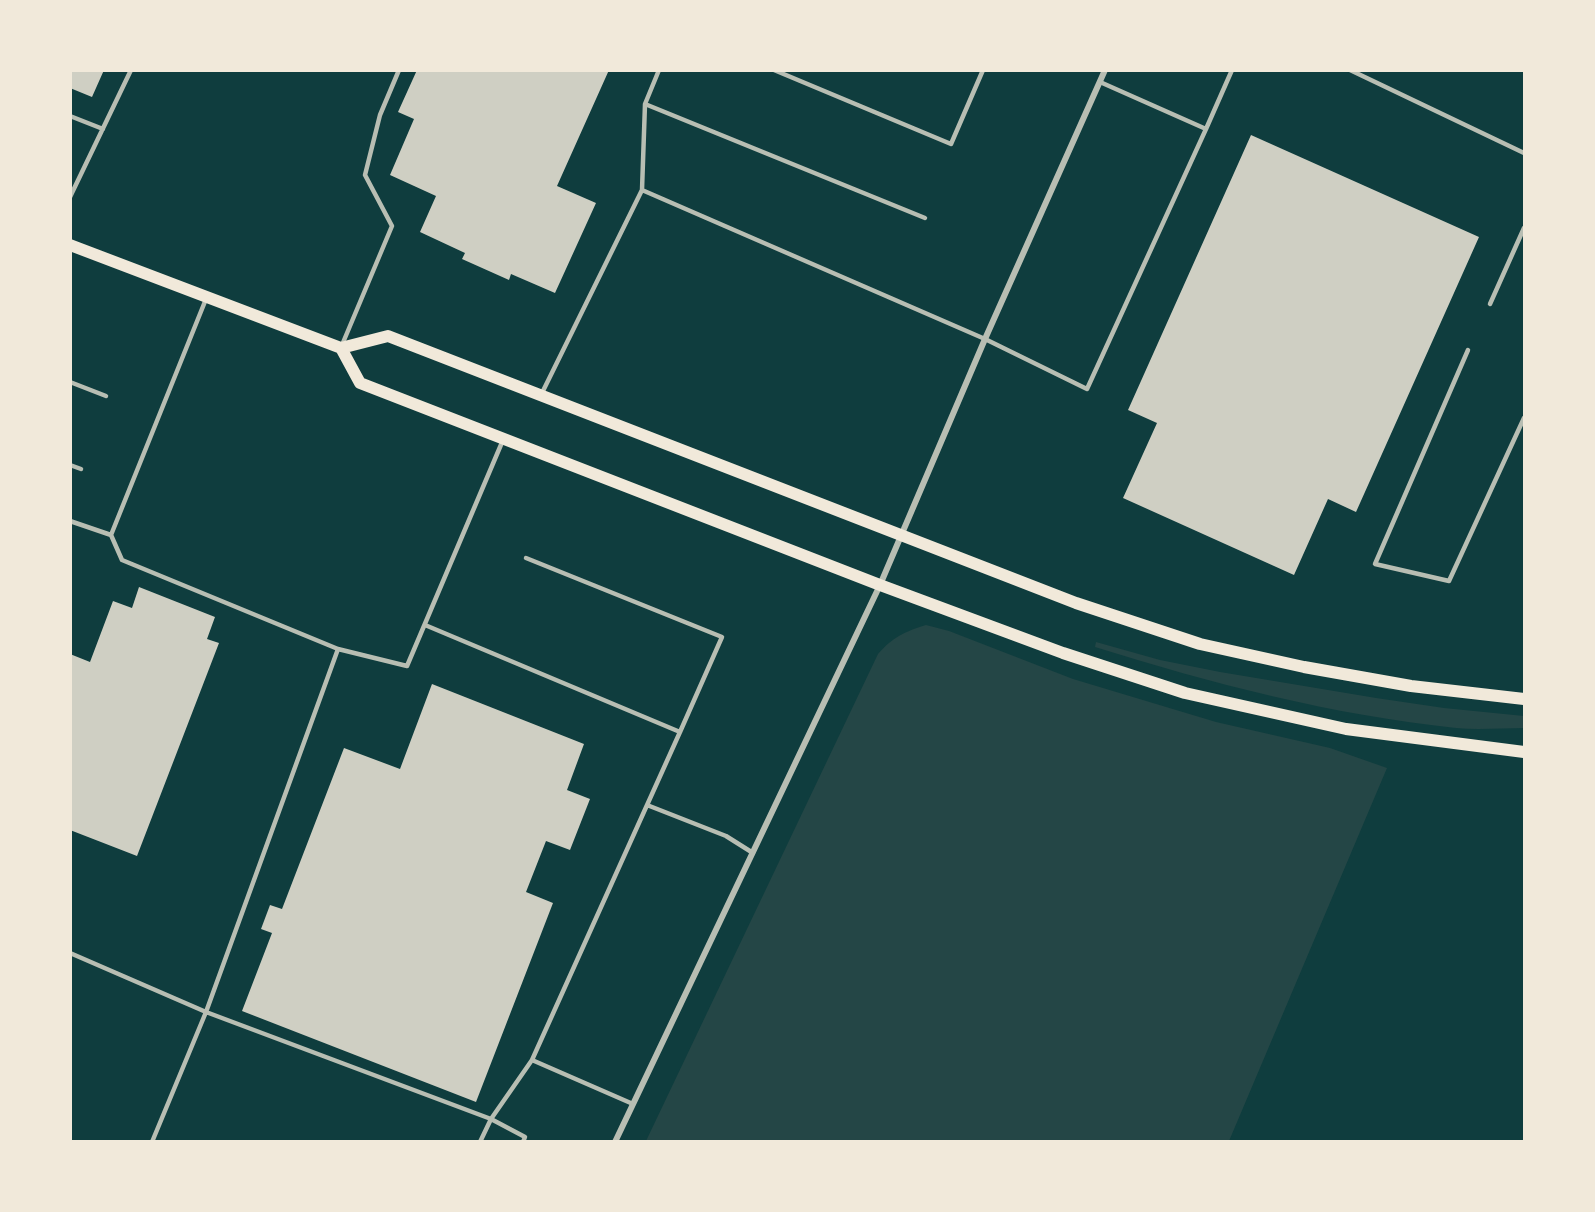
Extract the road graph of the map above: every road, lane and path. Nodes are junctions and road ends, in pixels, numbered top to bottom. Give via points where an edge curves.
1 (131, 70) edge
2 (399, 70) edge
3 (659, 70) edge
4 (774, 70) edge
5 (983, 70) edge
6 (1105, 70) edge
7 (1232, 70) edge
8 (1350, 70) edge
9 (1100, 82) junction
10 (645, 104) junction
11 (70, 116) edge
12 (103, 129) junction
13 (1206, 129) junction
14 (1524, 153) edge
15 (642, 190) junction
16 (70, 197) edge
17 (925, 218) dead end
18 (1524, 228) edge
19 (70, 245) edge
20 (206, 297) junction
21 (1490, 304) dead end
22 (986, 339) junction
23 (341, 348) junction
24 (1468, 350) dead end
25 (70, 382) edge
26 (541, 395) junction
27 (106, 396) dead end
28 (1524, 418) edge
29 (503, 439) junction
30 (70, 465) edge
31 (81, 469) dead end
32 (70, 521) edge
33 (111, 535) junction
34 (901, 536) junction
35 (526, 558) dead end
36 (880, 585) junction
37 (425, 625) junction
38 (338, 649) junction
39 (1524, 699) edge
40 (680, 732) junction
41 (1524, 752) edge
42 (647, 805) junction
43 (753, 853) junction
44 (70, 952) edge
45 (206, 1012) junction
46 (532, 1060) junction
47 (633, 1104) junction
48 (491, 1119) junction
49 (524, 1139) edge
50 (152, 1142) edge
51 (480, 1142) edge
52 (615, 1142) edge

1 - 12 lane
2 - 23 lane via 380,115 365,175 392,226
3 - 10 lane
4 - 5 lane via 951,144
6 - 9 street
7 - 13 lane
8 - 14 lane
9 - 13 lane
9 - 22 street
10 - 15 lane
10 - 17 lane
11 - 12 lane
12 - 16 lane
13 - 22 lane via 1087,389
15 - 22 lane
15 - 26 lane
18 - 21 lane
19 - 20 main road
20 - 23 main road
20 - 33 lane
22 - 34 street
23 - 26 main road via 388,336
23 - 29 main road via 360,383
24 - 28 lane via 1375,564 1449,581
25 - 27 lane
26 - 34 main road
29 - 36 main road
29 - 37 lane
30 - 31 lane
32 - 33 lane
33 - 38 lane via 122,560
34 - 36 street
34 - 39 main road via 1076,603 1200,644 1411,686
35 - 40 lane via 722,637
36 - 41 main road via 1063,653 1185,693 1346,729
36 - 43 street
37 - 38 lane via 407,666
37 - 40 lane
38 - 45 lane
40 - 42 lane
42 - 43 lane via 726,836
42 - 46 lane
43 - 47 street
44 - 45 lane
45 - 48 lane
45 - 50 lane
46 - 47 lane
46 - 48 lane
47 - 52 street
48 - 49 lane
48 - 51 lane

